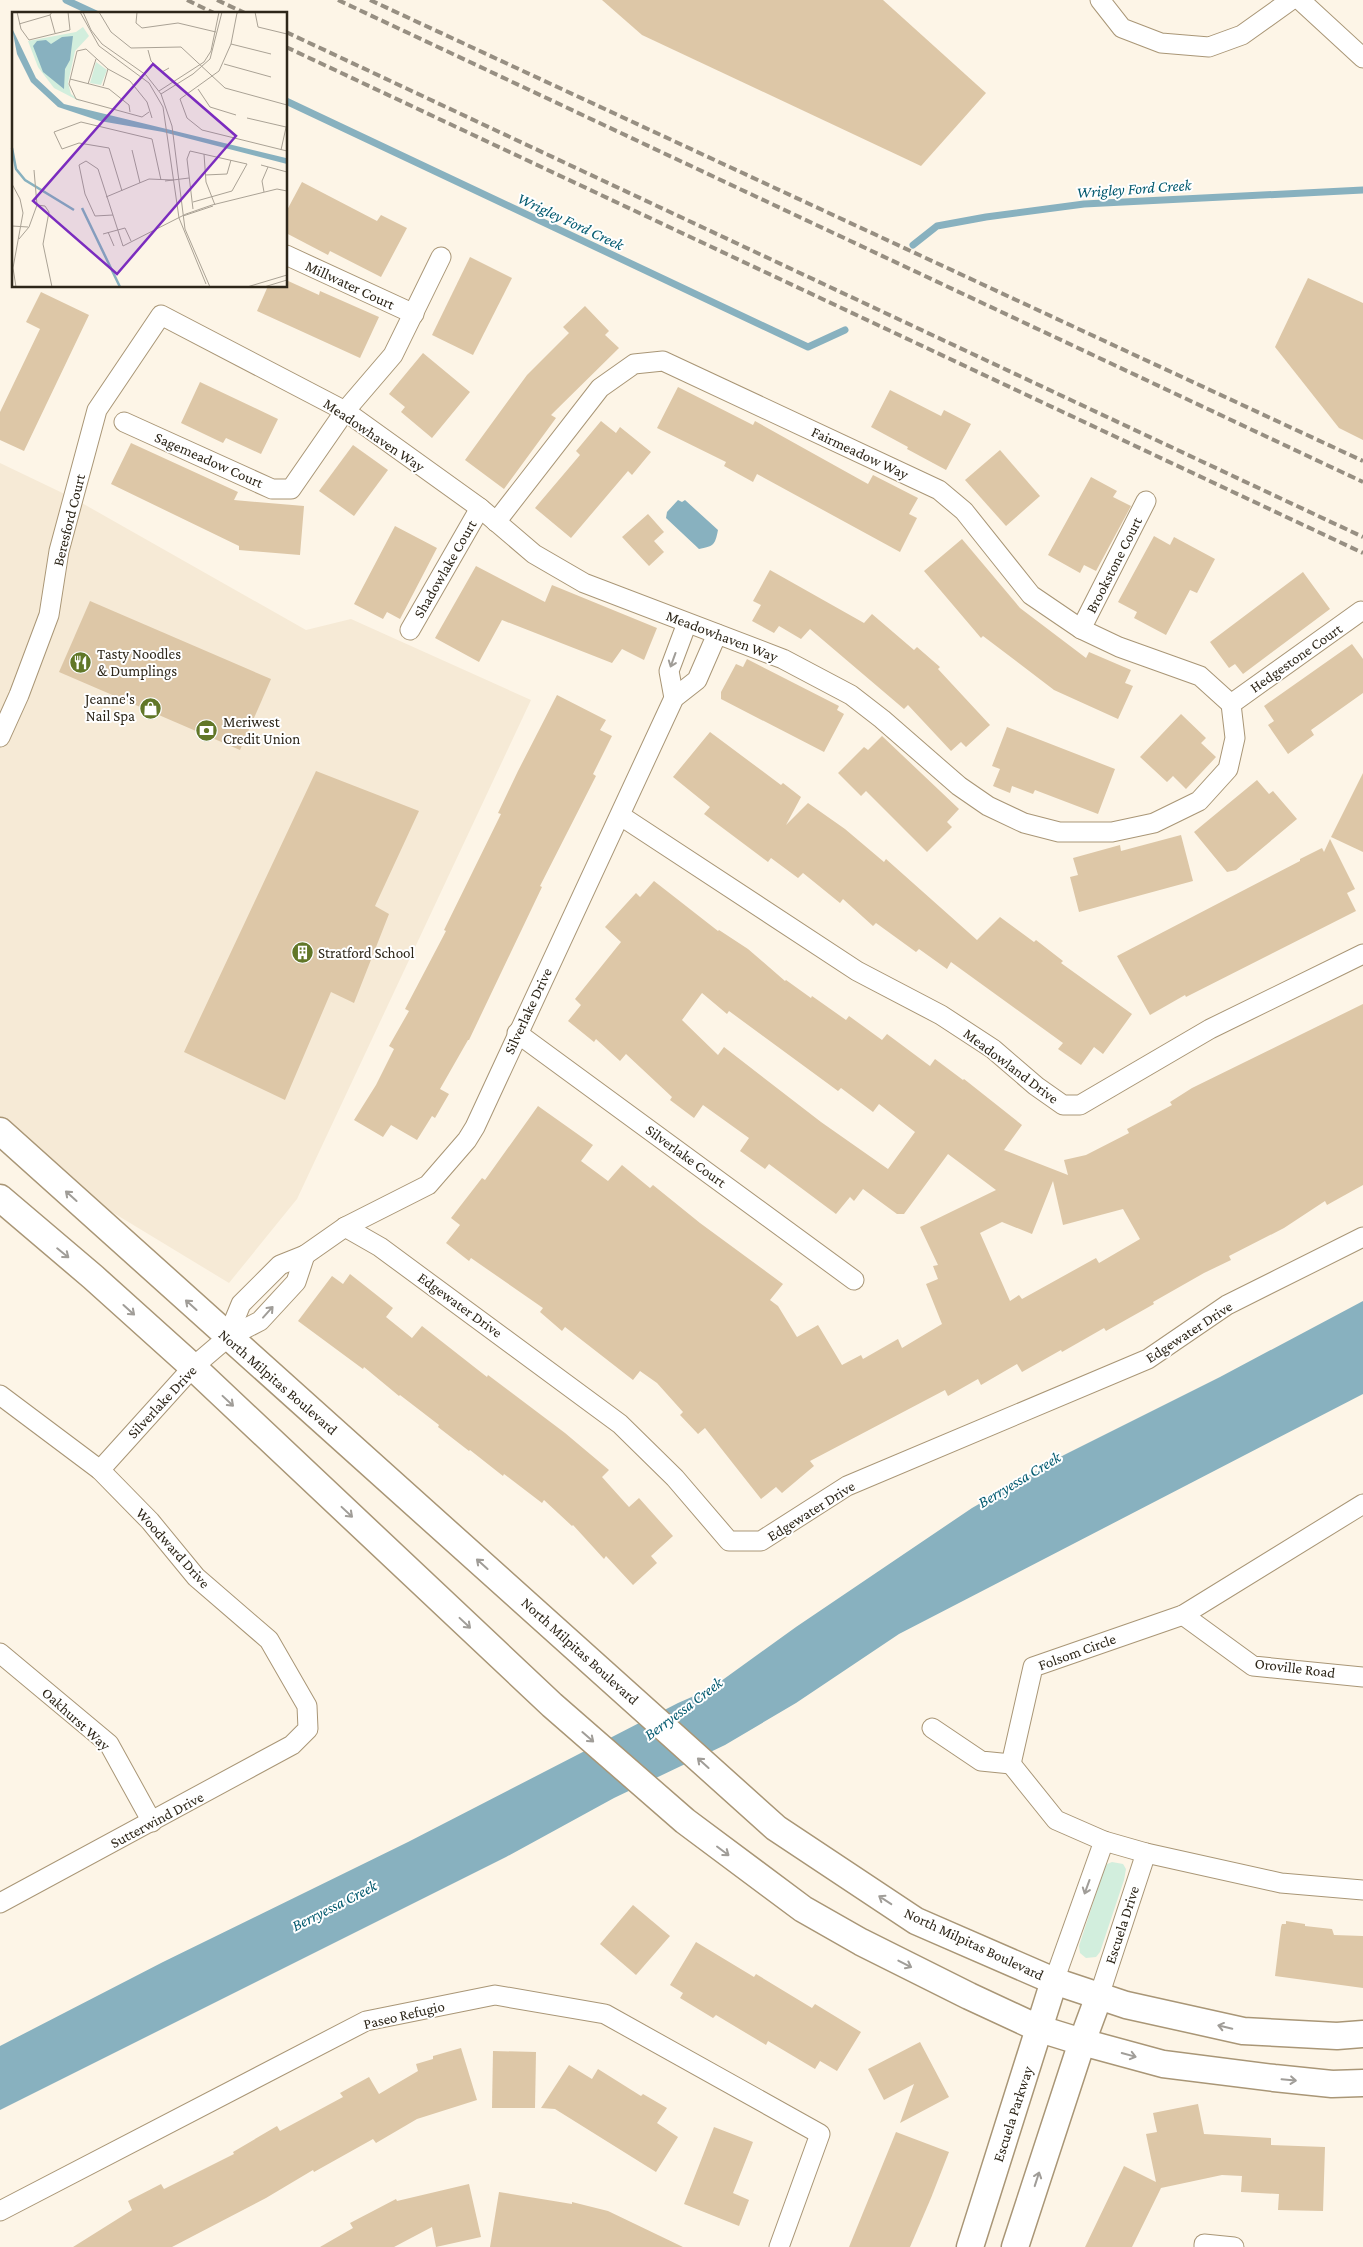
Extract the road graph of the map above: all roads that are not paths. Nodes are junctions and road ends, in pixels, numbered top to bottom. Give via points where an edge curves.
1 (1100, 0) edge
2 (1291, 0) edge
3 (1300, 0) edge
4 (1363, 58) edge
5 (288, 256) edge
6 (441, 256) dead end
7 (161, 314) joint
8 (414, 314) junction
9 (345, 412) junction
10 (124, 422) dead end
11 (1146, 502) dead end
12 (480, 508) junction
13 (496, 522) junction
14 (1361, 612) dead end
15 (687, 623) junction
16 (1081, 628) junction
17 (410, 630) dead end
18 (717, 634) junction
19 (674, 698) junction
20 (1231, 704) junction
21 (0, 737) edge
22 (621, 816) junction
23 (1363, 954) edge
24 (517, 1033) junction
25 (0, 1132) edge
26 (0, 1198) edge
27 (345, 1227) junction
28 (1363, 1237) edge
29 (304, 1255) junction
30 (854, 1280) dead end
31 (228, 1338) junction
32 (193, 1367) junction
33 (0, 1395) edge
34 (100, 1470) junction
35 (1363, 1504) edge
36 (1183, 1615) junction
37 (0, 1653) edge
38 (1363, 1676) edge
39 (932, 1728) dead end
40 (308, 1729) joint
41 (1011, 1764) junction
42 (152, 1822) junction
43 (1104, 1841) junction
44 (1146, 1853) junction
45 (1363, 1890) edge
46 (0, 1903) edge
47 (1054, 1982) junction
48 (1099, 1996) junction
49 (1040, 2029) junction
50 (1363, 2034) edge
51 (1082, 2042) junction
52 (1363, 2083) edge
53 (0, 2211) edge
54 (779, 2247) edge
55 (970, 2247) edge
56 (1015, 2247) edge
57 (1204, 2247) edge
58 (1234, 2247) edge

1 - 2 street via 1122,28 1161,43 1209,47 1242,34
3 - 4 street
5 - 8 street, Millwater Court
6 - 8 street
7 - 9 street, Meadowhaven Way
7 - 21 street, Beresford Court via 97,410 59,552 49,615
8 - 9 street via 393,355
9 - 10 street, Sagemeadow Court via 291,489 272,488
9 - 12 street, Meadowhaven Way
11 - 16 street, Brookstone Court
12 - 13 street, Meadowhaven Way
12 - 17 street, Shadowlake Court
13 - 15 street, Meadowhaven Way via 534,554 584,583
13 - 16 street, Fairmeadow Way via 600,388 634,364 664,361 939,490 964,511 1031,595
14 - 20 street, Hedgestone Court
15 - 18 street, Meadowhaven Way
15 -> 19 street via 669,671
16 - 20 street, Fairmeadow Way via 1119,647 1200,676
18 - 19 street, Silverlake Drive via 697,680
18 - 20 street, Meadowhaven Way via 782,659 851,695 958,786 988,806 1024,822 1059,832 1112,832 1154,823 1199,801 1228,770 1235,738
19 - 22 street, Silverlake Drive
22 - 23 street, Meadowland Drive via 857,971 942,1015 986,1044 1062,1105 1080,1105 1210,1029
22 - 24 street, Silverlake Drive
24 - 27 street, Silverlake Drive via 475,1127 428,1185
24 - 30 street, Silverlake Court
31 -> 25 main road, North Milpitas Boulevard
26 -> 32 main road
27 - 28 street, Edgewater Drive via 380,1247 620,1424 675,1478 729,1540 761,1541 847,1486 1148,1360 1227,1305
27 - 29 street, Silverlake Drive
29 - 31 street, Silverlake Drive via 280,1266 241,1304
31 -> 29 street, Silverlake Drive via 260,1321 296,1282
31 - 32 street, Silverlake Drive
47 -> 31 main road, North Milpitas Boulevard via 916,1921 776,1828
32 - 34 street, Silverlake Drive
32 -> 49 main road via 552,1705 685,1822 803,1909 878,1950
33 - 34 street, Woodward Drive
34 - 40 street, Woodward Drive via 150,1521 196,1577 270,1640 307,1706
35 - 36 street, Folsom Circle
36 - 38 street, Oroville Road via 1253,1666
36 - 41 street, Folsom Circle via 1033,1667
37 - 42 street, Oakhurst Way via 109,1744
39 - 41 street via 981,1762
40 - 42 street, Sutterwind Drive via 292,1745
41 - 43 street via 1056,1820
42 - 46 street, Sutterwind Drive
43 - 44 street
43 -> 47 street
44 - 45 street via 1281,1884
44 - 48 street, Escuela Drive
47 - 48 main road, North Milpitas Boulevard
47 - 49 main road, Escuela Parkway
50 -> 48 main road, North Milpitas Boulevard via 1243,2032
48 - 51 main road
49 - 51 main road
49 - 55 main road, Escuela Parkway
51 -> 52 main road via 1163,2064 1332,2084
56 -> 51 main road
53 - 54 street, Paseo Refugio via 366,2021 495,1995 605,2014 820,2134
57 - 58 street via 1204,2244

